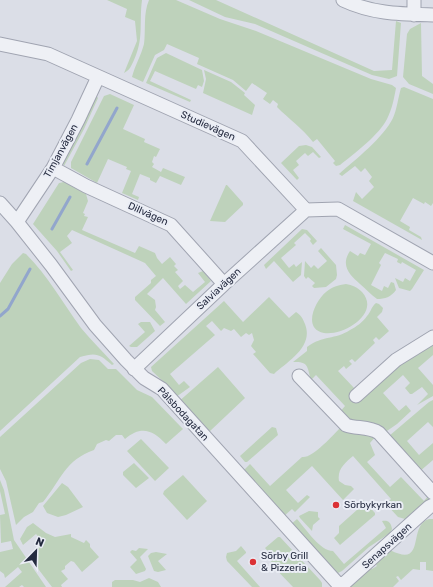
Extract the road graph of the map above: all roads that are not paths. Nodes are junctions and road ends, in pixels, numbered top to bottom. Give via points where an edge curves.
1 (342, 0) edge
2 (414, 0) edge
3 (414, 15) junction
4 (433, 16) edge
5 (0, 44) edge
6 (98, 77) junction
7 (53, 168) junction
8 (0, 204) edge
9 (306, 210) junction
10 (17, 222) junction
11 (433, 263) edge
12 (224, 284) junction
13 (433, 337) edge
14 (134, 369) junction
15 (299, 376) dead end
16 (356, 396) dead end
17 (433, 493) edge
18 (433, 505) edge
19 (340, 587) edge

1 - 3 street via 371,10
2 - 3 street
3 - 4 street
5 - 6 street, Studievägen via 48,54
6 - 7 street, Timjanvägen
6 - 9 street, Studievägen via 242,141
7 - 10 street, Timjanvägen
7 - 12 street, Dillvägen via 86,186 172,224
8 - 10 street, Pålsbodagatan
9 - 11 street via 338,209
9 - 12 street, Salviavägen
10 - 14 street, Pålsbodagatan via 95,324
12 - 14 street, Salviavägen
13 - 16 street via 393,363
14 - 19 street, Pålsbodagatan via 162,389
15 - 17 street via 346,425 372,429 379,433
18 - 19 street, Senapsvägen

